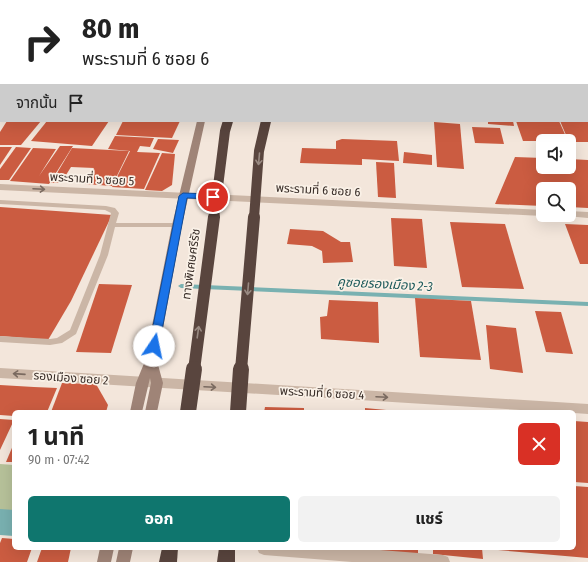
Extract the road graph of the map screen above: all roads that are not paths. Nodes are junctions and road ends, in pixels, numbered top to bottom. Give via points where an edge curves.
1 (202, 122) edge
2 (228, 122) edge
3 (266, 122) edge
4 (0, 187) edge
5 (183, 196) junction
6 (0, 202) edge
7 (536, 213) edge
8 (576, 214) edge
9 (588, 215) edge
10 (112, 225) junction
11 (177, 225) junction
12 (0, 339) edge
13 (151, 361) junction
14 (0, 373) edge
15 (142, 383) junction
16 (157, 384) junction
17 (588, 409) edge
18 (136, 410) edge
19 (151, 410) edge
20 (188, 410) edge
21 (238, 410) edge
22 (107, 550) edge
23 (126, 550) edge
24 (170, 550) edge
25 (227, 550) edge
26 (290, 550) edge
27 (104, 562) edge
28 (123, 562) edge
29 (168, 562) edge
30 (226, 562) edge
31 (443, 562) edge

1 - 5 main road
20 -> 2 highway, ทางพิเศษศรีรัช, bridge
3 -> 21 highway, bridge via 259,151
4 -> 5 street, พระรามที่ ๖ ซอย 5
5 - 7 street, พระรามที่ 6 ซอย 6
5 - 11 main road
6 - 10 lane via 106,208 115,213
8 - 9 street
10 - 11 lane
10 - 12 lane via 97,275 73,332 59,341 50,342
11 - 13 main road
13 - 15 main road
13 - 16 main road
15 -> 14 street, รองเมือง ซอย 2
15 - 16 street, รองเมือง ซอย 2
15 - 18 main road
16 -> 17 street, พระรามที่ 6 ซอย 4
16 - 19 main road
22 - 27 main road
23 - 28 main road
24 - 29 highway
25 - 30 highway
26 - 31 street

